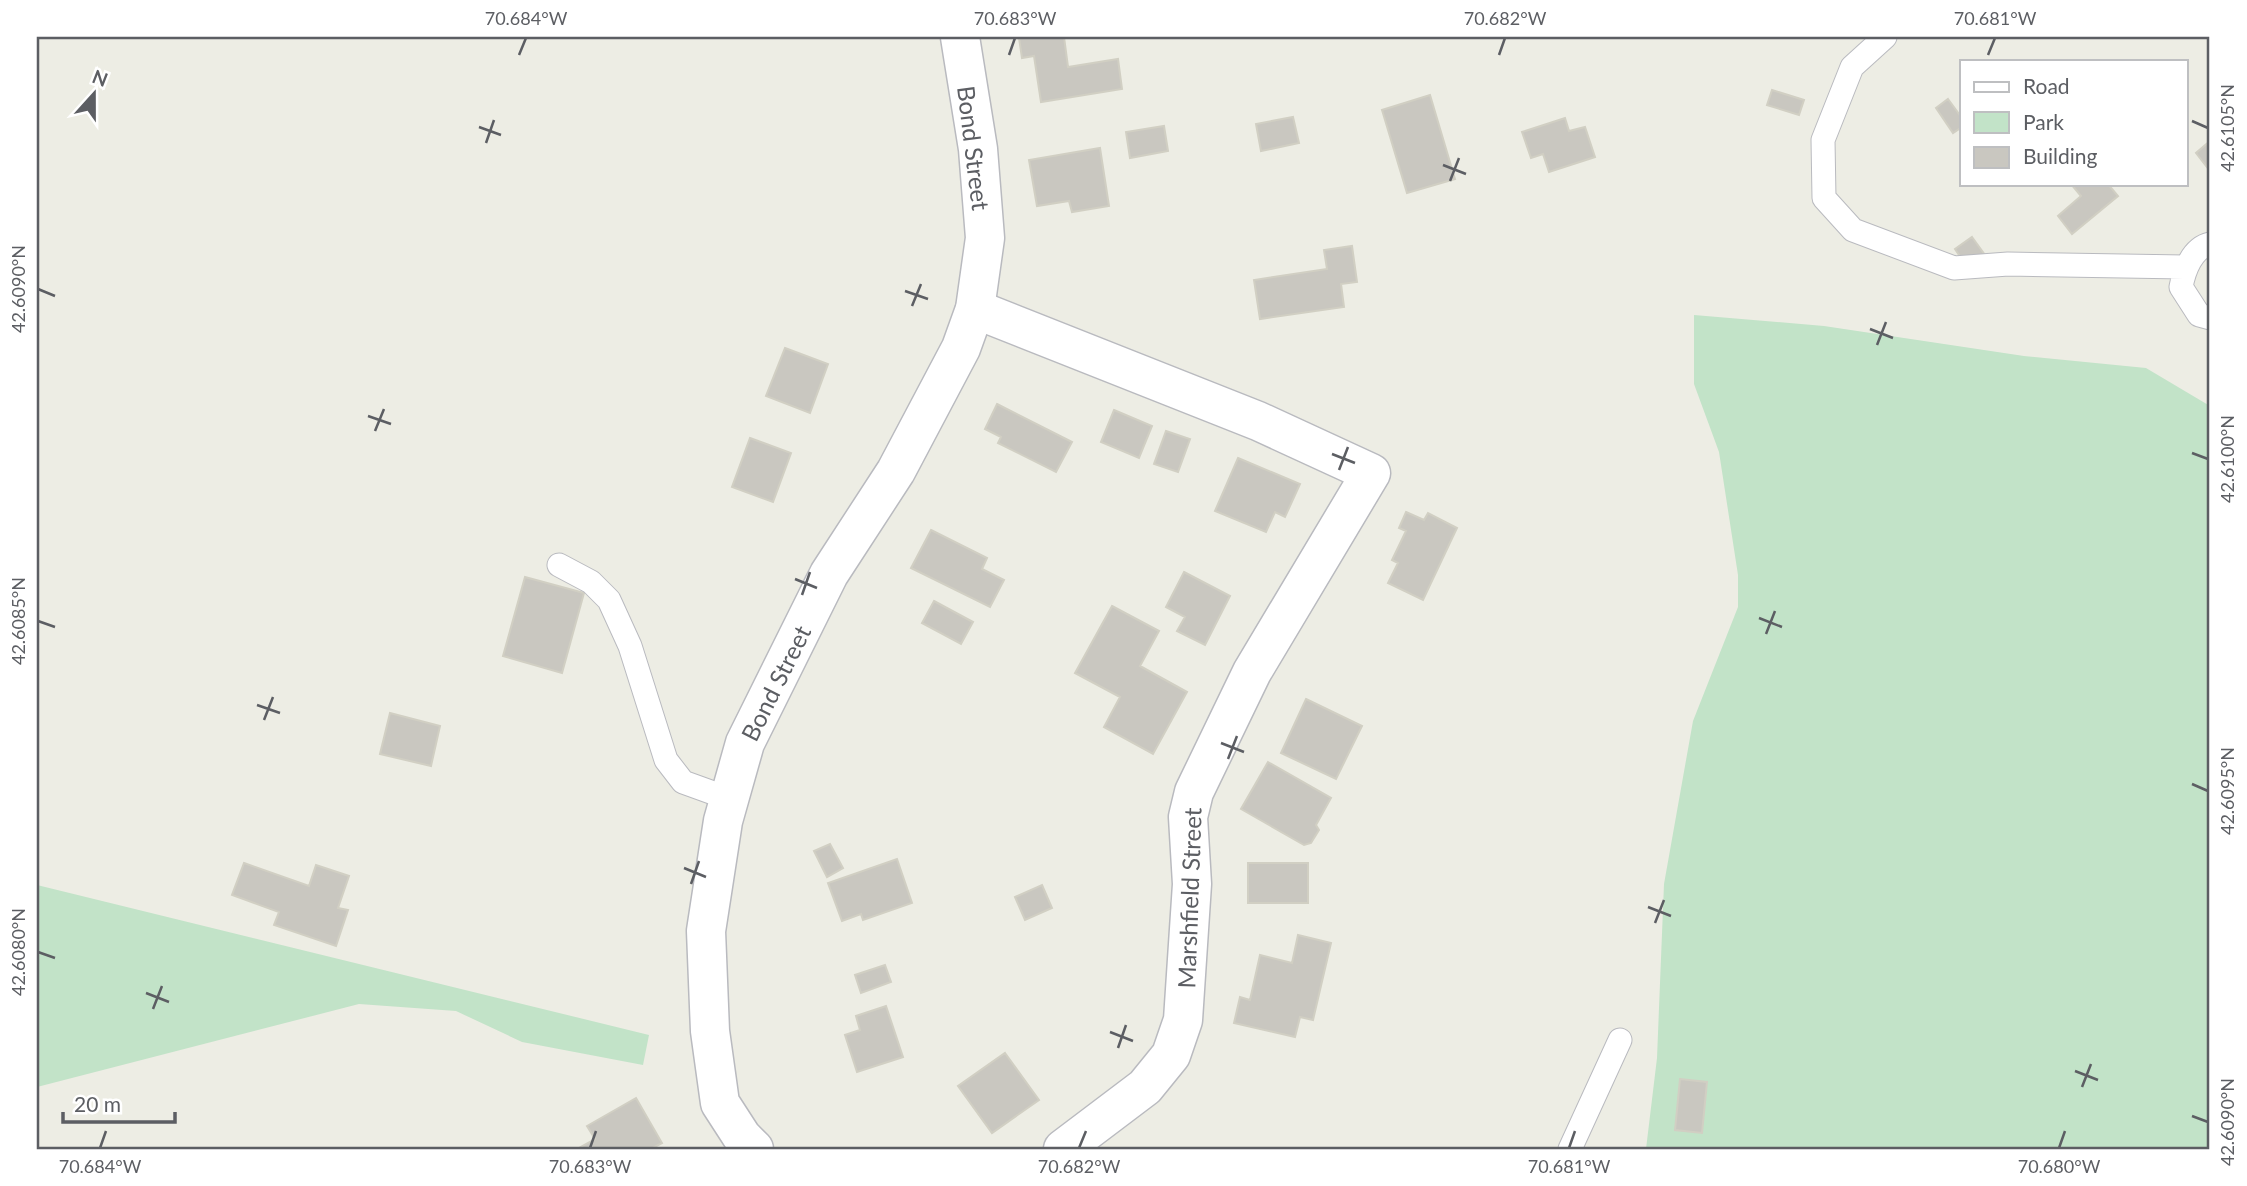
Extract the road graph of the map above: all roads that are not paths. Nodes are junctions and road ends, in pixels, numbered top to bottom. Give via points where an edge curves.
1 (960, 37) edge
2 (1885, 37) edge
3 (2210, 244) edge
4 (2184, 267) junction
5 (975, 309) junction
6 (2210, 318) edge
7 (559, 565) dead end
8 (730, 799) junction
9 (1620, 1040) dead end
10 (754, 1149) edge
11 (1063, 1149) edge
12 (1570, 1149) edge

1 - 5 street, Bond Street via 978,149 985,238
2 - 4 lane via 1852,67 1823,140 1824,198 1853,230 1954,268 2008,264
3 - 4 lane
4 - 6 lane via 2180,287 2199,315
5 - 8 street, Bond Street via 961,348 896,471 823,586 745,743
5 - 11 street, Marshfield Street via 1245,416 1371,473 1252,672 1194,792 1188,817 1192,884 1183,1020 1171,1055 1145,1087
7 - 8 lane via 591,582 609,600 630,646 666,760 683,782
8 - 10 street, Bond Street via 706,931 710,1031 720,1103
9 - 12 lane

